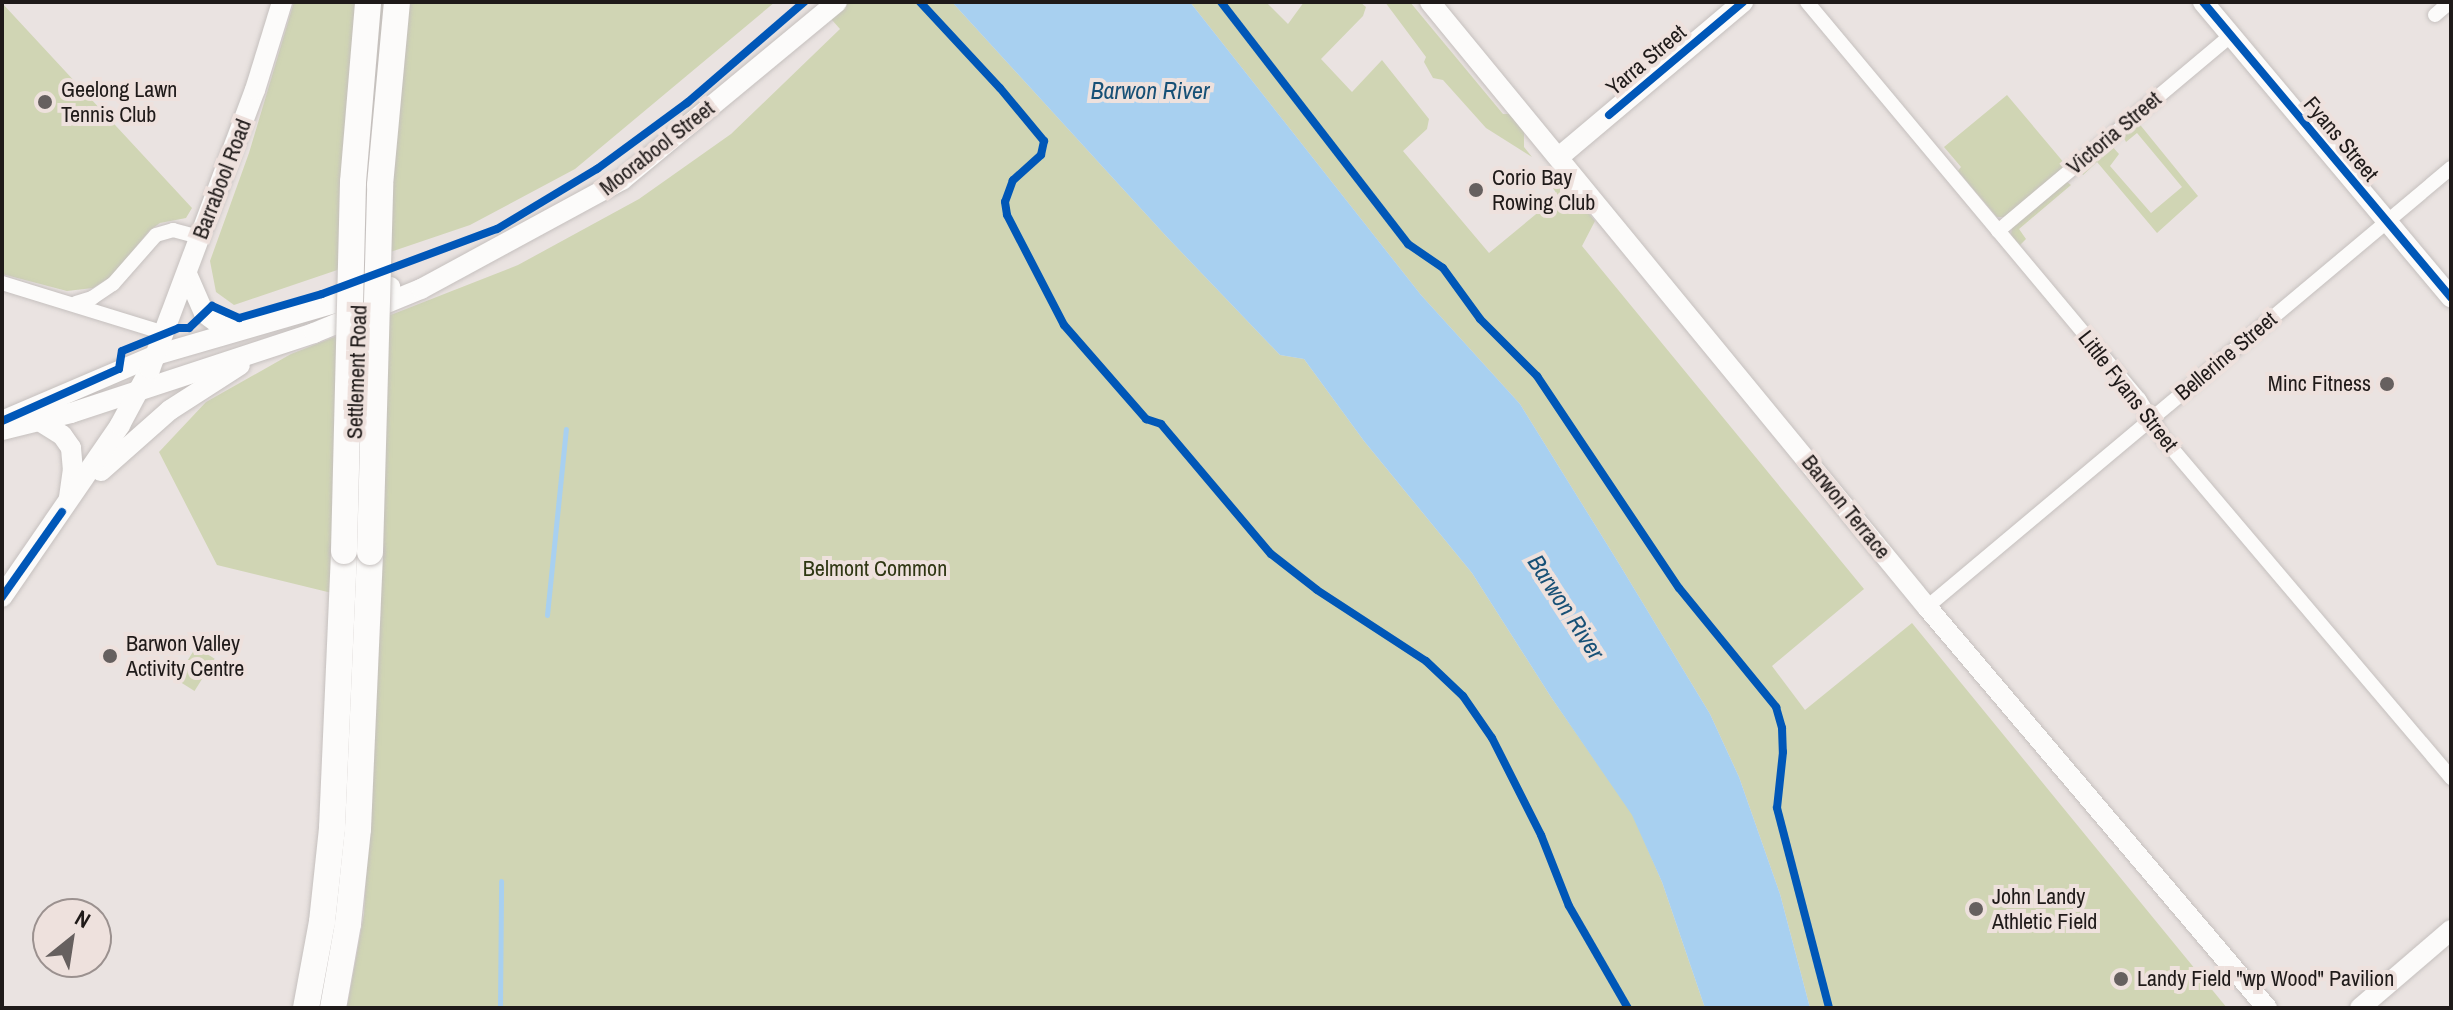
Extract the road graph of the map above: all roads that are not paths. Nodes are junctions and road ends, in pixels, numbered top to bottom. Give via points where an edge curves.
1 (282, 2) edge
2 (368, 2) edge
3 (397, 2) edge
4 (837, 2) edge
5 (1430, 2) edge
6 (1743, 2) edge
7 (1807, 2) edge
8 (2203, 2) edge
9 (2450, 2) edge
10 (2435, 15) dead end
11 (2230, 36) junction
12 (1559, 157) junction
13 (2451, 168) edge
14 (2387, 221) junction
15 (1998, 231) junction
16 (200, 237) junction
17 (460, 268) junction
18 (187, 274) junction
19 (2, 283) edge
20 (2451, 298) edge
21 (75, 303) junction
22 (237, 329) junction
23 (165, 333) junction
24 (280, 343) junction
25 (156, 355) junction
26 (141, 389) junction
27 (2152, 419) junction
28 (2, 421) edge
29 (41, 422) junction
30 (2, 430) edge
31 (62, 512) junction
32 (2, 597) edge
33 (1927, 607) junction
34 (2451, 778) edge
35 (2451, 930) edge
36 (306, 1008) edge
37 (333, 1008) edge
38 (2267, 1008) edge
39 (2360, 1008) edge

1 - 16 street, Barrabool Road via 265,63
2 - 36 highway, Settlement Road, bridge via 353,182 332,828
3 - 37 highway, Settlement Road, bridge via 380,185 358,829
4 - 17 street, Moorabool Street via 622,180
5 - 12 street, Barwon Terrace
6 - 12 street, Yarra Street
7 - 15 street, Little Fyans Street
8 - 11 street, Fyans Street
9 - 10 street
11 - 14 street, Fyans Street
11 - 15 street, Victoria Street
12 - 33 street, Barwon Terrace
13 - 14 street, Bellerine Street
14 - 20 street, Fyans Street
14 - 27 street, Bellerine Street
15 - 27 street, Little Fyans Street
16 - 18 street, Barrabool Road
16 - 21 street via 173,230 156,235 113,284
17 - 22 street, Moorabool Street
17 - 24 street, Moorabool Street via 421,289
18 - 22 street via 204,313 221,326
18 - 23 street, Barrabool Road
19 - 21 street
21 - 23 street
22 - 25 street, Moorabool Street
23 - 25 street, Barrabool Road
24 - 26 street, Moorabool Street
24 - 31 street via 170,410 125,446
25 - 26 street, Barrabool Road
25 - 28 street, Moorabool Street
26 - 29 street, Moorabool Street
26 - 31 street, Barrabool Road
27 - 33 street, Bellerine Street
27 - 34 street, Little Fyans Street
29 - 30 street, Moorabool Street
29 - 31 street via 71,448 72,485
31 - 32 street
33 - 38 street, Barwon Terrace
35 - 39 street

